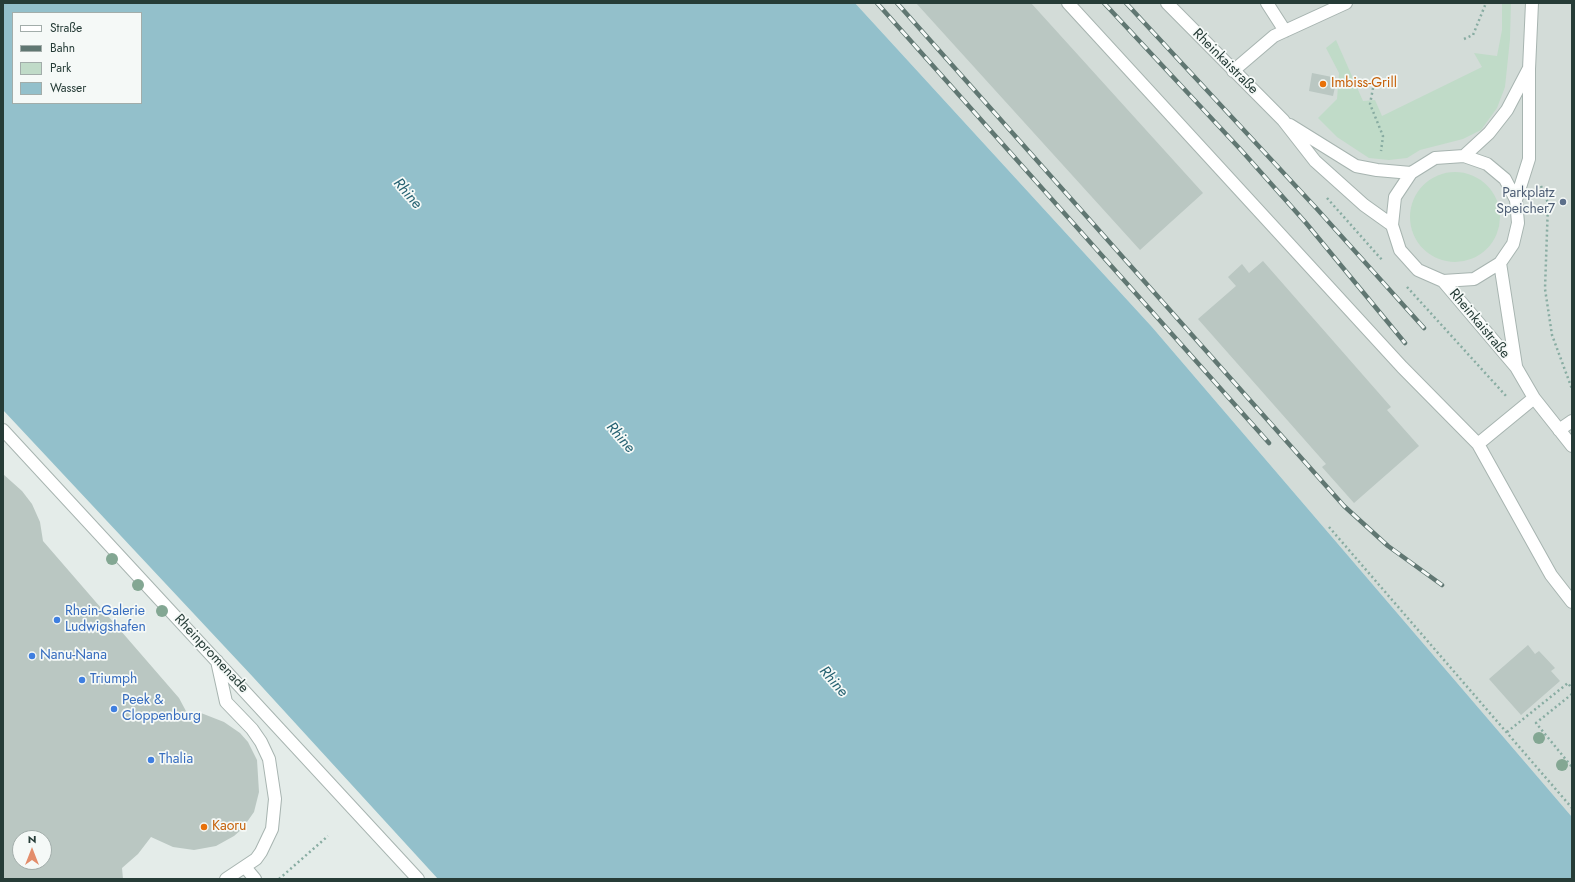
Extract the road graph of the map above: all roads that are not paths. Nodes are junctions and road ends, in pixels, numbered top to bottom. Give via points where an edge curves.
1 (1068, 3) edge
2 (1167, 3) edge
3 (1267, 3) edge
4 (1346, 3) edge
5 (1532, 3) edge
6 (1285, 31) junction
7 (1528, 69) junction
8 (1233, 71) junction
9 (1283, 120) junction
10 (1464, 156) junction
11 (1411, 173) junction
12 (1516, 200) junction
13 (1392, 225) junction
14 (1500, 263) junction
15 (1443, 281) junction
16 (1516, 367) junction
17 (1534, 398) junction
18 (1572, 421) edge
19 (3, 430) edge
20 (1559, 430) junction
21 (1478, 444) junction
22 (1572, 446) edge
23 (1572, 602) edge
24 (217, 660) junction
25 (245, 867) junction
26 (226, 879) edge
27 (256, 879) edge
28 (418, 879) edge

1 - 21 street via 1402,367
2 - 8 street, Rheinkaistraße
3 - 6 street
4 - 6 street
5 - 7 street
6 - 8 street via 1274,36
7 - 10 street via 1507,110 1489,133
7 - 12 street via 1529,159
8 - 9 street, Rheinkaistraße
9 - 11 street, Rheinkaistraße via 1356,166
9 - 13 street, Rheinkaistraße via 1315,161 1364,205
10 - 11 street via 1435,158
10 - 12 street via 1487,164 1505,179
11 - 13 street via 1395,197
12 - 14 street via 1518,223 1513,244
13 - 15 street via 1400,250 1418,270
14 - 15 street via 1474,279
14 - 16 street, Rheinkaistraße
15 - 16 street, Rheinkaistraße
16 - 17 street, Rheinkaistraße
17 - 20 street, Rheinkaistraße
17 - 21 street
18 - 20 street
19 - 24 street, Rheinpromenade
20 - 22 street, Rheinkaistraße
21 - 23 street via 1551,574
24 - 25 street via 226,702 261,742 269,759 274,788 272,829 261,852
24 - 28 street, Rheinpromenade
25 - 26 street
25 - 27 street

